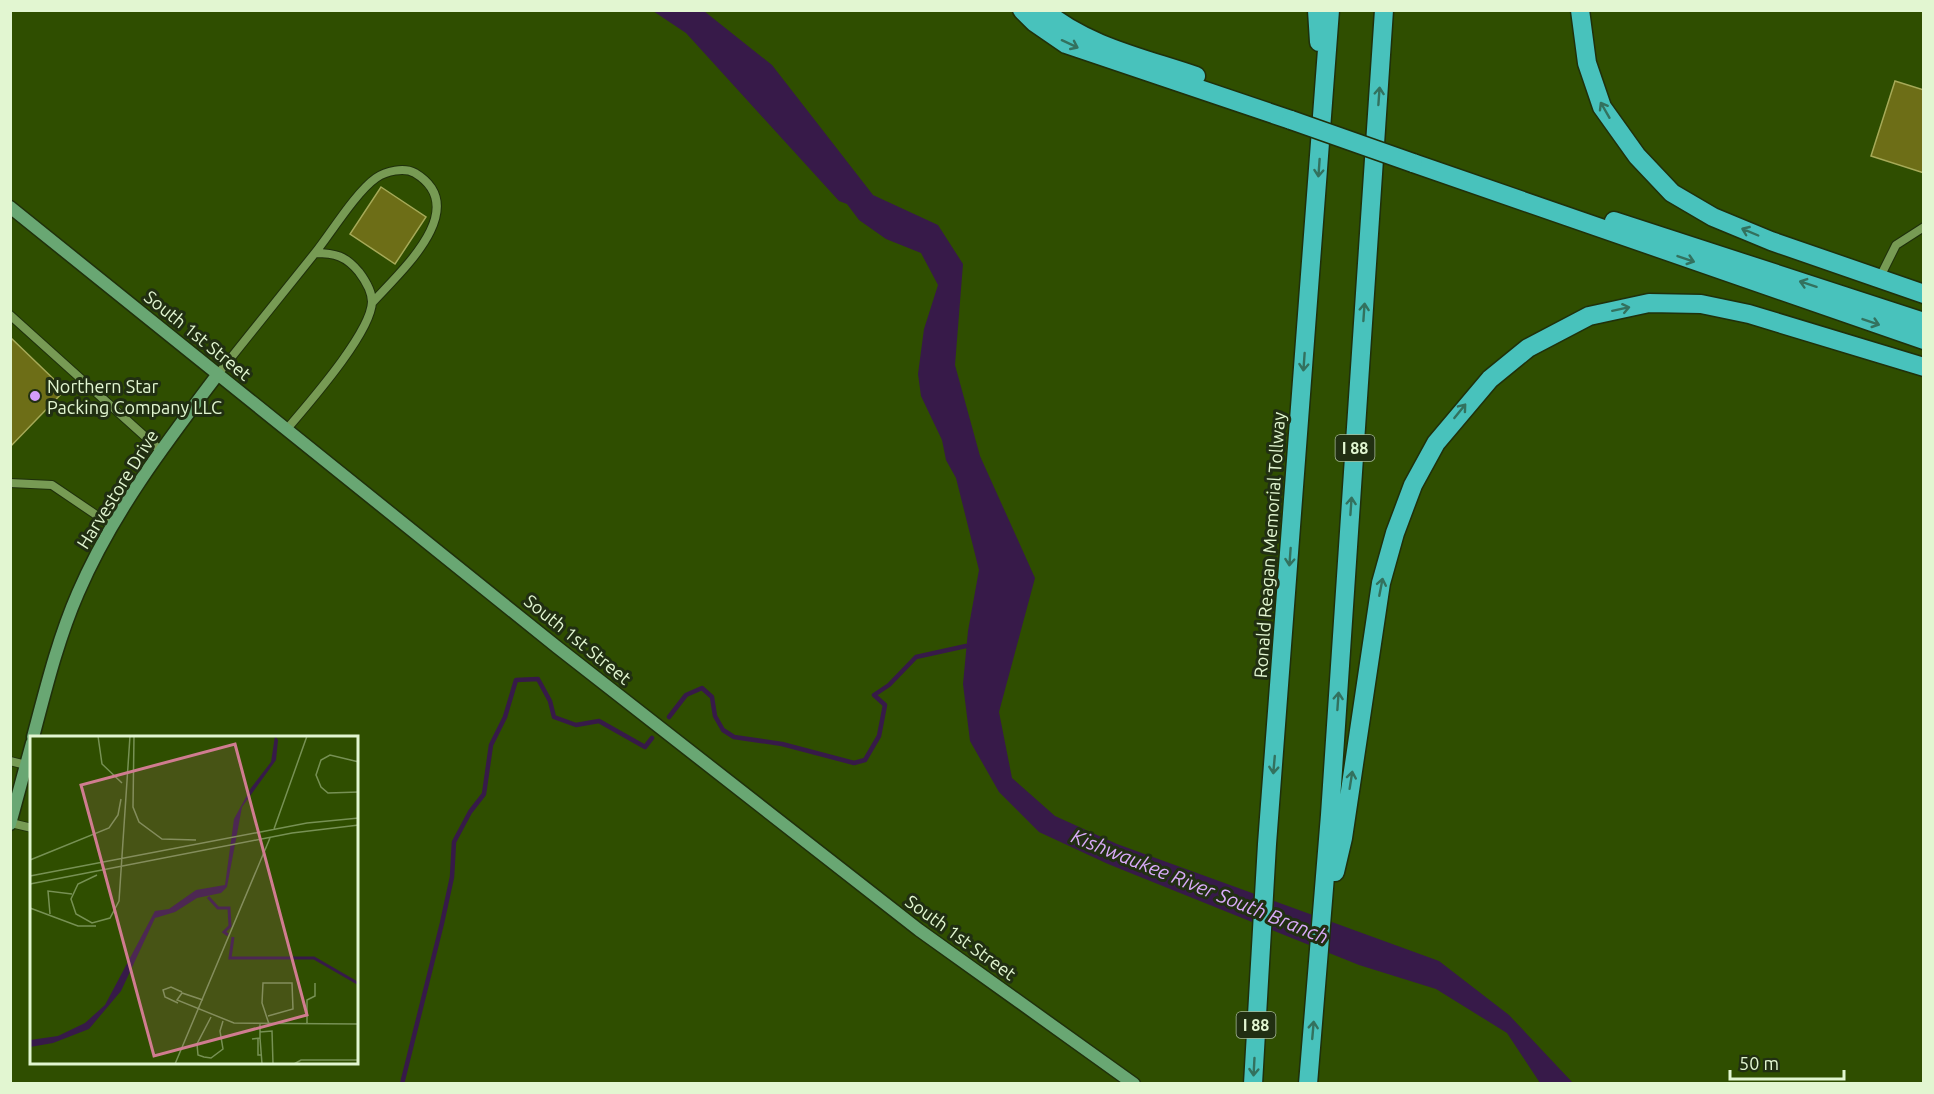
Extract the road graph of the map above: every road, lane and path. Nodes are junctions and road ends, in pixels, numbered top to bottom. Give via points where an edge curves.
1 (1022, 10) edge
2 (1044, 10) edge
3 (1317, 10) edge
4 (1330, 10) edge
5 (1384, 10) edge
6 (1580, 10) edge
7 (1324, 89) junction
8 (1291, 115) junction
9 (1413, 157) junction
10 (10, 207) edge
11 (1923, 226) edge
12 (315, 254) junction
13 (1879, 279) junction
14 (1923, 294) edge
15 (372, 303) junction
16 (10, 315) edge
17 (1923, 322) edge
18 (1923, 340) edge
19 (1923, 367) edge
20 (218, 374) junction
21 (287, 429) junction
22 (160, 450) junction
23 (10, 483) edge
24 (111, 525) junction
25 (33, 736) edge
26 (30, 750) edge
27 (10, 761) edge
28 (26, 765) junction
29 (11, 824) edge
30 (30, 828) edge
31 (1328, 885) junction
32 (1134, 1083) edge
33 (1253, 1083) edge
34 (1308, 1083) edge

1 -> 8 highway via 1066,44
2 - 8 highway via 1055,20 1097,41
3 - 7 highway
4 - 7 highway, Ronald Reagan Memorial Tollway / I 88
31 -> 5 highway, I 88
13 -> 6 highway via 1713,217 1672,193 1637,156 1602,107 1587,63
7 -> 33 highway, Ronald Reagan Memorial Tollway / I 88
8 - 9 highway
17 -> 9 highway
9 -> 18 highway
10 - 20 street, South 1st Street
11 - 13 lane via 1896,245
12 - 15 lane via 334,253 350,261 368,286
12 - 15 lane via 376,178 393,170 411,171 425,180 435,191 437,210 428,237
12 - 20 lane
13 - 14 highway
15 - 21 lane via 362,328 337,368
16 - 22 lane
31 -> 19 highway via 1342,838 1381,584 1395,533 1413,485 1436,443 1490,379 1528,348 1589,316 1649,303 1701,304 1749,314
20 - 21 street, South 1st Street
20 - 22 street, Harvestore Drive
21 - 32 street, South 1st Street via 557,647 919,930
22 - 24 street, Harvestore Drive
23 - 24 lane via 52,485
24 - 25 street, Harvestore Drive via 64,629
26 - 28 street
27 - 28 lane
28 - 29 street
29 - 30 lane
34 -> 31 highway

